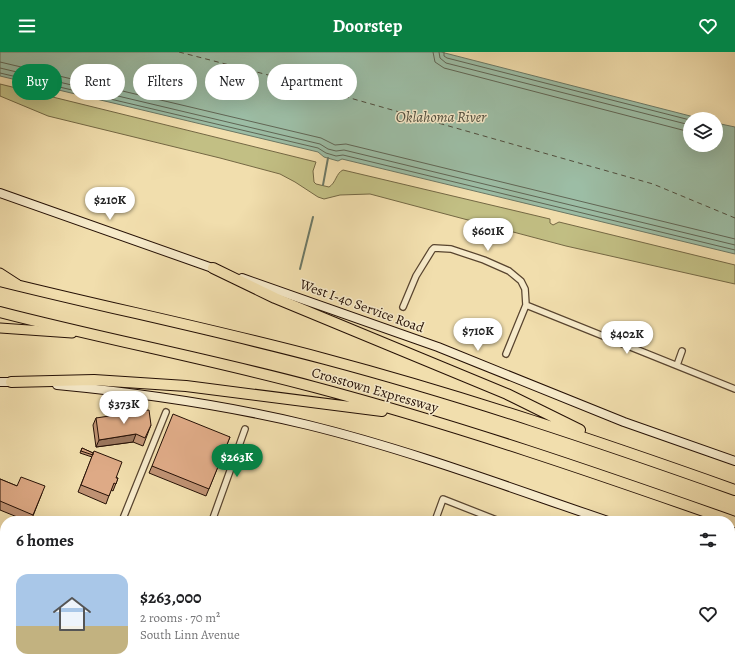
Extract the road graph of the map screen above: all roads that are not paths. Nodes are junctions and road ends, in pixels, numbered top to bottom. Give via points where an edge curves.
1 (0, 193) edge
2 (213, 268) junction
3 (0, 273) edge
4 (0, 281) edge
5 (22, 287) junction
6 (526, 305) junction
7 (403, 307) dead end
8 (0, 312) edge
9 (0, 328) edge
10 (88, 334) junction
11 (682, 351) dead end
12 (506, 354) dead end
13 (677, 365) junction
14 (0, 382) edge
15 (11, 382) junction
16 (735, 389) edge
17 (166, 412) dead end
18 (419, 416) junction
19 (245, 429) dead end
20 (612, 447) junction
21 (735, 461) edge
22 (735, 490) edge
23 (124, 516) edge
24 (214, 516) edge
25 (437, 516) edge
26 (486, 516) edge
27 (593, 516) edge
28 (718, 516) edge

1 - 2 main road, West I-40 Service Road
2 - 20 highway via 275,298 508,394
2 - 21 main road, West I-40 Service Road via 438,347 618,420
3 - 5 main road
4 - 5 highway, Crosstown Expressway
5 - 20 highway, Crosstown Expressway via 326,359 503,410
6 - 7 street via 525,289 521,281 509,271 472,255 451,249 434,248 416,276
6 - 12 street
6 - 13 street
8 - 10 highway, Crosstown Expressway
9 - 10 main road
10 - 18 highway, Crosstown Expressway via 314,387
11 - 13 street
13 - 16 street
14 - 15 main road
15 - 18 highway via 94,380 186,386
15 - 27 main road via 154,396 307,425 408,454
17 - 23 street
18 - 28 highway, Crosstown Expressway
19 - 24 street
20 - 22 highway, Crosstown Expressway
25 - 26 street via 444,499

